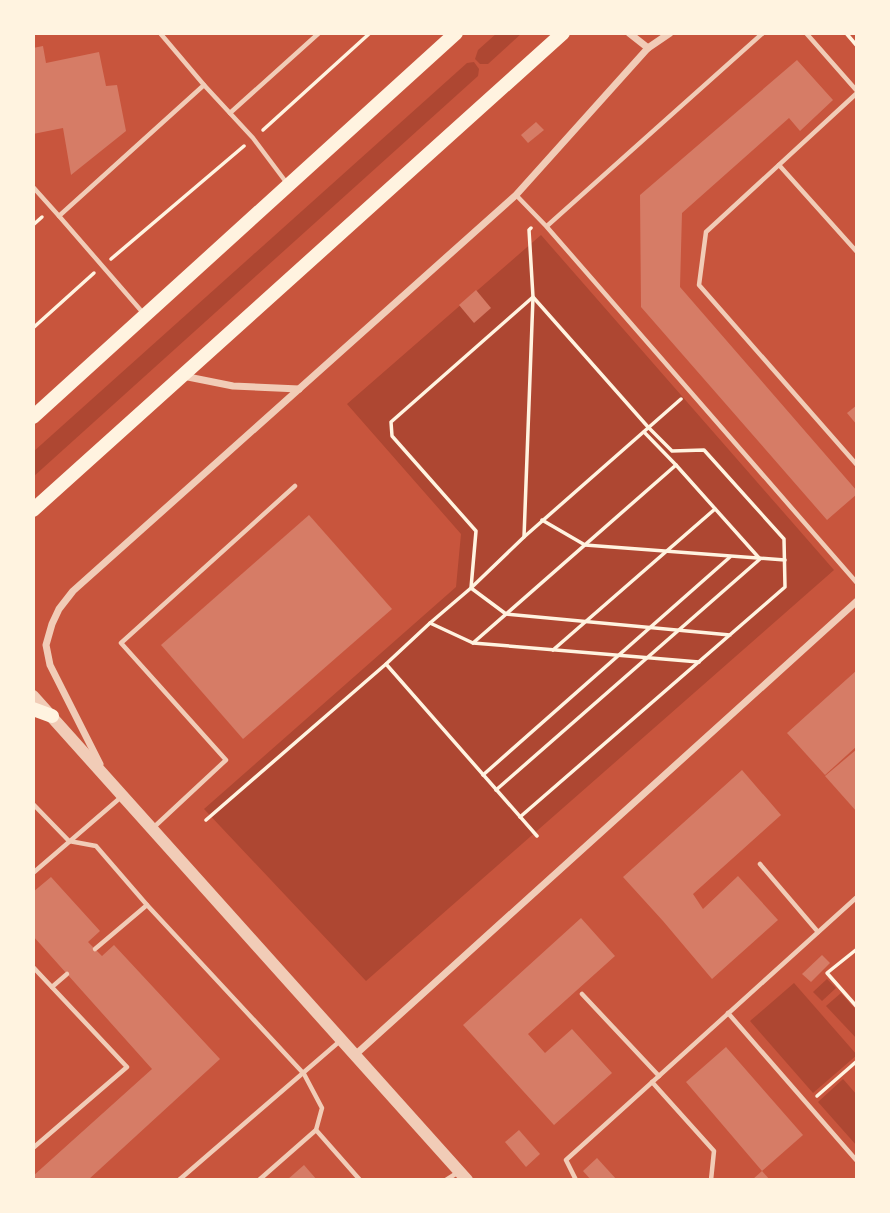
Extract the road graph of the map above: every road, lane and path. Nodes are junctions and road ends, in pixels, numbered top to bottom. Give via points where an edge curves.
1 (160, 33) edge
2 (319, 33) edge
3 (370, 33) edge
4 (456, 33) edge
5 (563, 33) edge
6 (629, 33) edge
7 (670, 33) edge
8 (763, 33) edge
9 (806, 33) edge
10 (846, 33) edge
11 (857, 46) edge
12 (648, 48) junction
13 (204, 85) junction
14 (857, 92) edge
15 (230, 113) junction
16 (253, 138) junction
17 (779, 165) junction
18 (288, 185) junction
19 (33, 187) edge
20 (516, 195) junction
21 (59, 216) junction
22 (541, 220) junction
23 (546, 226) junction
24 (857, 252) edge
25 (103, 266) junction
26 (533, 297) junction
27 (145, 315) junction
28 (33, 328) edge
29 (182, 376) junction
30 (299, 389) junction
31 (690, 392) junction
32 (33, 417) edge
33 (648, 427) junction
34 (644, 431) junction
35 (857, 464) edge
36 (676, 465) junction
37 (295, 486) dead end
38 (715, 509) junction
39 (33, 510) edge
40 (542, 520) junction
41 (524, 537) junction
42 (584, 545) junction
43 (666, 551) junction
44 (730, 557) junction
45 (760, 559) junction
46 (785, 560) junction
47 (857, 583) edge
48 (471, 588) junction
49 (857, 601) edge
50 (506, 614) junction
51 (586, 621) junction
52 (430, 623) junction
53 (650, 627) junction
54 (680, 630) junction
55 (730, 635) junction
56 (473, 643) junction
57 (553, 650) junction
58 (618, 655) junction
59 (649, 658) junction
60 (699, 662) junction
61 (386, 664) junction
62 (33, 696) edge
63 (33, 709) edge
64 (52, 716) junction
65 (483, 775) junction
66 (106, 777) junction
67 (496, 790) junction
68 (122, 796) junction
69 (33, 804) edge
70 (520, 817) junction
71 (205, 820) dead end
72 (152, 829) junction
73 (537, 836) dead end
74 (69, 841) junction
75 (761, 864) dead end
76 (33, 873) edge
77 (857, 897) edge
78 (147, 905) junction
79 (818, 932) junction
80 (95, 949) dead end
81 (857, 950) edge
82 (33, 967) edge
83 (67, 974) dead end
84 (52, 988) junction
85 (582, 994) dead end
86 (857, 1007) edge
87 (728, 1013) junction
88 (342, 1040) junction
89 (355, 1055) junction
90 (857, 1060) edge
91 (304, 1074) junction
92 (659, 1076) junction
93 (652, 1082) junction
94 (807, 1105) junction
95 (316, 1130) junction
96 (33, 1148) edge
97 (857, 1161) edge
98 (463, 1175) edge
99 (179, 1180) edge
100 (259, 1180) edge
101 (360, 1180) edge
102 (446, 1180) edge
103 (576, 1180) edge
104 (711, 1180) edge

1 - 13 lane
2 - 15 lane
3 - 16 path
4 - 18 main road
5 - 29 main road
6 - 12 street
7 - 12 street
8 - 23 lane
9 - 14 lane
10 - 11 path
12 - 20 street
13 - 15 lane
13 - 21 lane
14 - 17 lane
15 - 16 lane
16 - 18 lane
16 - 25 path
17 - 24 lane
17 - 35 lane via 706,232 699,285
18 - 27 main road
19 - 21 lane
20 - 22 lane
20 - 30 street
21 - 25 lane
22 - 23 lane
22 - 26 path via 529,230
23 - 31 lane
25 - 27 lane
25 - 28 path
26 - 33 path
26 - 41 path
26 - 48 path via 391,422 392,436 476,531
27 - 32 main road
29 - 30 street via 233,386
29 - 39 main road
30 - 66 street via 73,591 59,609 46,645 50,665
31 - 33 path
31 - 47 lane
33 - 34 path
33 - 46 path via 672,451 704,450 785,539
34 - 36 path
34 - 40 path
36 - 38 path
36 - 42 path
37 - 72 lane via 121,643 226,760
38 - 43 path
38 - 45 path
40 - 41 path
40 - 42 path
41 - 48 path
42 - 43 path
42 - 50 path
43 - 44 path
43 - 51 path
44 - 45 path
44 - 53 path
45 - 46 path
45 - 54 path
46 - 55 path via 785,587
48 - 50 path
48 - 52 path
49 - 89 street
50 - 51 path
50 - 56 path
51 - 53 path
51 - 57 path
52 - 56 path
52 - 61 path
53 - 54 path
53 - 58 path
54 - 55 path
54 - 59 path
55 - 60 path
56 - 57 path
57 - 58 path
58 - 59 path
58 - 65 path
59 - 60 path
59 - 67 path
60 - 70 path
61 - 65 path
61 - 71 path
62 - 64 street
63 - 64 main road
64 - 66 street
65 - 67 path
66 - 68 street
67 - 70 path
68 - 72 street
68 - 74 lane
69 - 74 lane
70 - 73 path
72 - 88 street
74 - 76 lane
74 - 78 lane via 96,846
75 - 79 lane
77 - 79 lane
78 - 80 lane
78 - 91 lane
79 - 87 lane
81 - 86 path via 828,973
82 - 84 lane
83 - 84 lane
84 - 96 lane via 127,1067
85 - 92 lane
87 - 92 lane
87 - 94 lane
88 - 89 street
88 - 91 lane
89 - 98 street
90 - 94 path
91 - 95 lane via 322,1108
91 - 99 lane
92 - 93 lane
93 - 103 lane via 566,1160
93 - 104 lane via 714,1151
94 - 97 lane
95 - 100 lane
95 - 101 lane
98 - 102 lane

